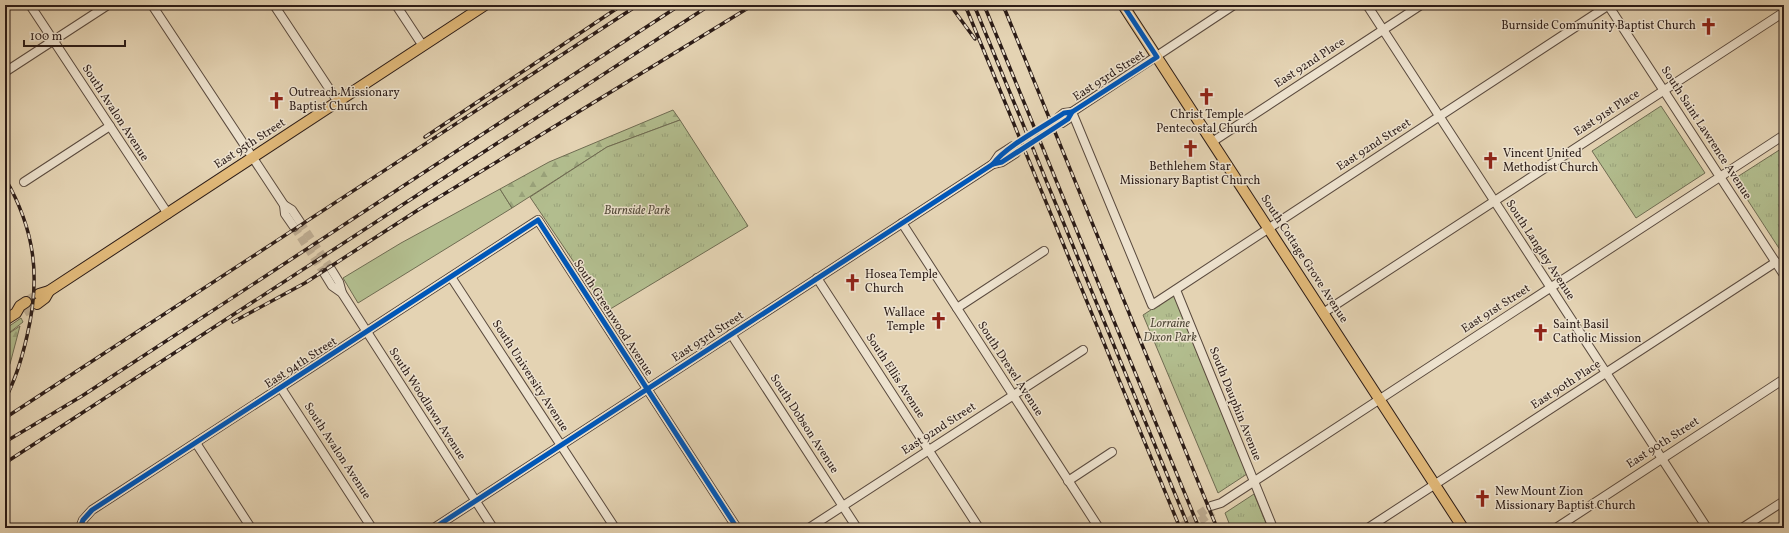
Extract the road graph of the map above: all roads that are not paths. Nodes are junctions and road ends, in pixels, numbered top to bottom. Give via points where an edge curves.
1 (30, 5) edge
2 (108, 5) edge
3 (152, 5) edge
4 (274, 5) edge
5 (396, 5) edge
6 (485, 5) edge
7 (1123, 5) edge
8 (1234, 5) edge
9 (1367, 5) edge
10 (1421, 5) edge
11 (1608, 5) edge
12 (1784, 12) edge
13 (1383, 30) junction
14 (54, 41) junction
15 (423, 46) junction
16 (1157, 57) junction
17 (5, 72) edge
18 (1664, 90) junction
19 (338, 102) junction
20 (1072, 112) junction
21 (1439, 116) junction
22 (1060, 120) tunnel mouth
23 (110, 126) junction
24 (1784, 135) edge
25 (1212, 142) junction
26 (1015, 150) tunnel mouth
27 (253, 158) junction
28 (1720, 176) junction
29 (24, 182) dead end
30 (1494, 201) junction
31 (168, 214) junction
32 (538, 220) joint
33 (902, 223) junction
34 (297, 225) tunnel mouth
35 (1269, 228) junction
36 (1044, 252) dead end
37 (1776, 262) junction
38 (327, 271) tunnel mouth
39 (1784, 275) edge
40 (451, 277) junction
41 (817, 278) junction
42 (1550, 287) junction
43 (1176, 290) junction
44 (38, 299) tunnel mouth
45 (957, 308) junction
46 (22, 309) tunnel mouth
47 (1323, 313) junction
48 (5, 320) edge
49 (367, 332) junction
50 (731, 334) junction
51 (1083, 350) dead end
52 (1606, 373) junction
53 (1784, 379) edge
54 (281, 388) junction
55 (647, 389) junction
56 (1013, 395) junction
57 (1379, 399) junction
58 (196, 443) junction
59 (561, 445) junction
60 (928, 450) junction
61 (1112, 452) dead end
62 (1662, 459) junction
63 (1068, 481) junction
64 (1254, 481) junction
65 (1434, 484) junction
66 (1784, 500) edge
67 (475, 501) junction
68 (843, 506) junction
69 (1212, 509) tunnel mouth
70 (80, 528) edge
71 (251, 528) edge
72 (372, 528) edge
73 (434, 528) edge
74 (493, 528) edge
75 (615, 528) edge
76 (736, 528) edge
77 (809, 528) edge
78 (857, 528) edge
79 (979, 528) edge
80 (1098, 528) edge
81 (1273, 528) edge
82 (1368, 528) edge
83 (1463, 528) edge
84 (1556, 528) edge
85 (1707, 528) edge
86 (1742, 528) edge

1 - 14 street, South Avalon Avenue
2 - 14 street
3 - 27 street
4 - 19 street
5 - 15 street
6 - 15 main road, East 95th Street
7 - 16 main road, South Cottage Grove Avenue
8 - 16 street, East 93rd Street
9 - 13 street, South Langley Avenue
10 - 13 street, East 92nd Place
11 - 18 street, South Saint Lawrence Avenue
11 - 21 street, East 92nd Street
12 - 18 street, East 91st Place
13 - 21 street, South Langley Avenue
13 - 25 street, East 92nd Place
14 - 17 street
14 - 23 street, South Avalon Avenue
15 - 19 main road, East 95th Street
16 - 20 street, East 93rd Street
16 - 25 main road, South Cottage Grove Avenue
18 - 28 street, South Saint Lawrence Avenue
18 - 30 street, East 91st Place
19 - 27 main road, East 95th Street
20 - 22 street, East 93rd Street via 1068,119
20 - 43 street, East 92nd Street via 1152,305
21 - 30 street, South Langley Avenue
21 - 35 street, East 92nd Street
23 - 29 street
23 - 31 street, South Avalon Avenue
24 - 28 street, East 91st Street
25 - 35 main road, South Cottage Grove Avenue
26 - 33 street, East 93rd Street via 1002,162 993,164
27 - 31 main road, East 95th Street
27 - 34 street via 284,205 292,210
28 - 37 street, South Saint Lawrence Avenue
28 - 42 street, East 91st Street
30 - 42 street, South Langley Avenue
30 - 47 street, East 91st Place
31 - 44 main road, East 95th Street via 49,291 45,298
32 - 40 street, East 94th Street
32 - 55 street, South Greenwood Avenue
33 - 41 street, East 93rd Street
33 - 45 street, South Drexel Avenue
35 - 43 street, East 92nd Street
35 - 47 main road, South Cottage Grove Avenue
36 - 45 street
37 - 39 street, South Saint Lawrence Avenue
37 - 52 street, East 90th Place
38 - 49 street, South Woodlawn Avenue via 332,286 342,293
40 - 49 street, East 94th Street
40 - 59 street, South University Avenue
41 - 50 street, East 93rd Street
41 - 60 street, South Ellis Avenue
42 - 52 street, South Langley Avenue
42 - 57 street, East 91st Street
43 - 64 street, South Dauphin Avenue
45 - 56 street, South Drexel Avenue
46 - 48 main road
47 - 57 main road, South Cottage Grove Avenue
49 - 54 street, East 94th Street
49 - 67 street, South Woodlawn Avenue
50 - 55 street, East 93rd Street
50 - 68 street, South Dobson Avenue
51 - 56 street, East 92nd Street
52 - 62 street, South Langley Avenue
52 - 65 street, East 90th Place
53 - 62 street, East 90th Street
54 - 58 street, East 94th Street
54 - 72 street, South Avalon Avenue
55 - 59 street, East 93rd Street
55 - 76 street, South Greenwood Avenue
56 - 60 street, East 92nd Street
56 - 63 street, South Drexel Avenue
57 - 64 street, East 91st Street
57 - 65 main road, South Cottage Grove Avenue
58 - 70 street, East 94th Street via 92,510
58 - 71 street
59 - 67 street, East 93rd Street
59 - 75 street, South University Avenue
60 - 68 street, East 92nd Street
60 - 79 street, South Ellis Avenue
61 - 63 street
62 - 84 street, East 90th Street
62 - 85 street, South Langley Avenue
63 - 80 street, South Drexel Avenue
64 - 69 street, East 91st Street
64 - 81 street, South Dauphin Avenue
65 - 82 street, East 90th Place
65 - 83 main road, South Cottage Grove Avenue
66 - 86 street
67 - 73 street, East 93rd Street
67 - 74 street, South Woodlawn Avenue
68 - 77 street, East 92nd Street
68 - 78 street, South Dobson Avenue

